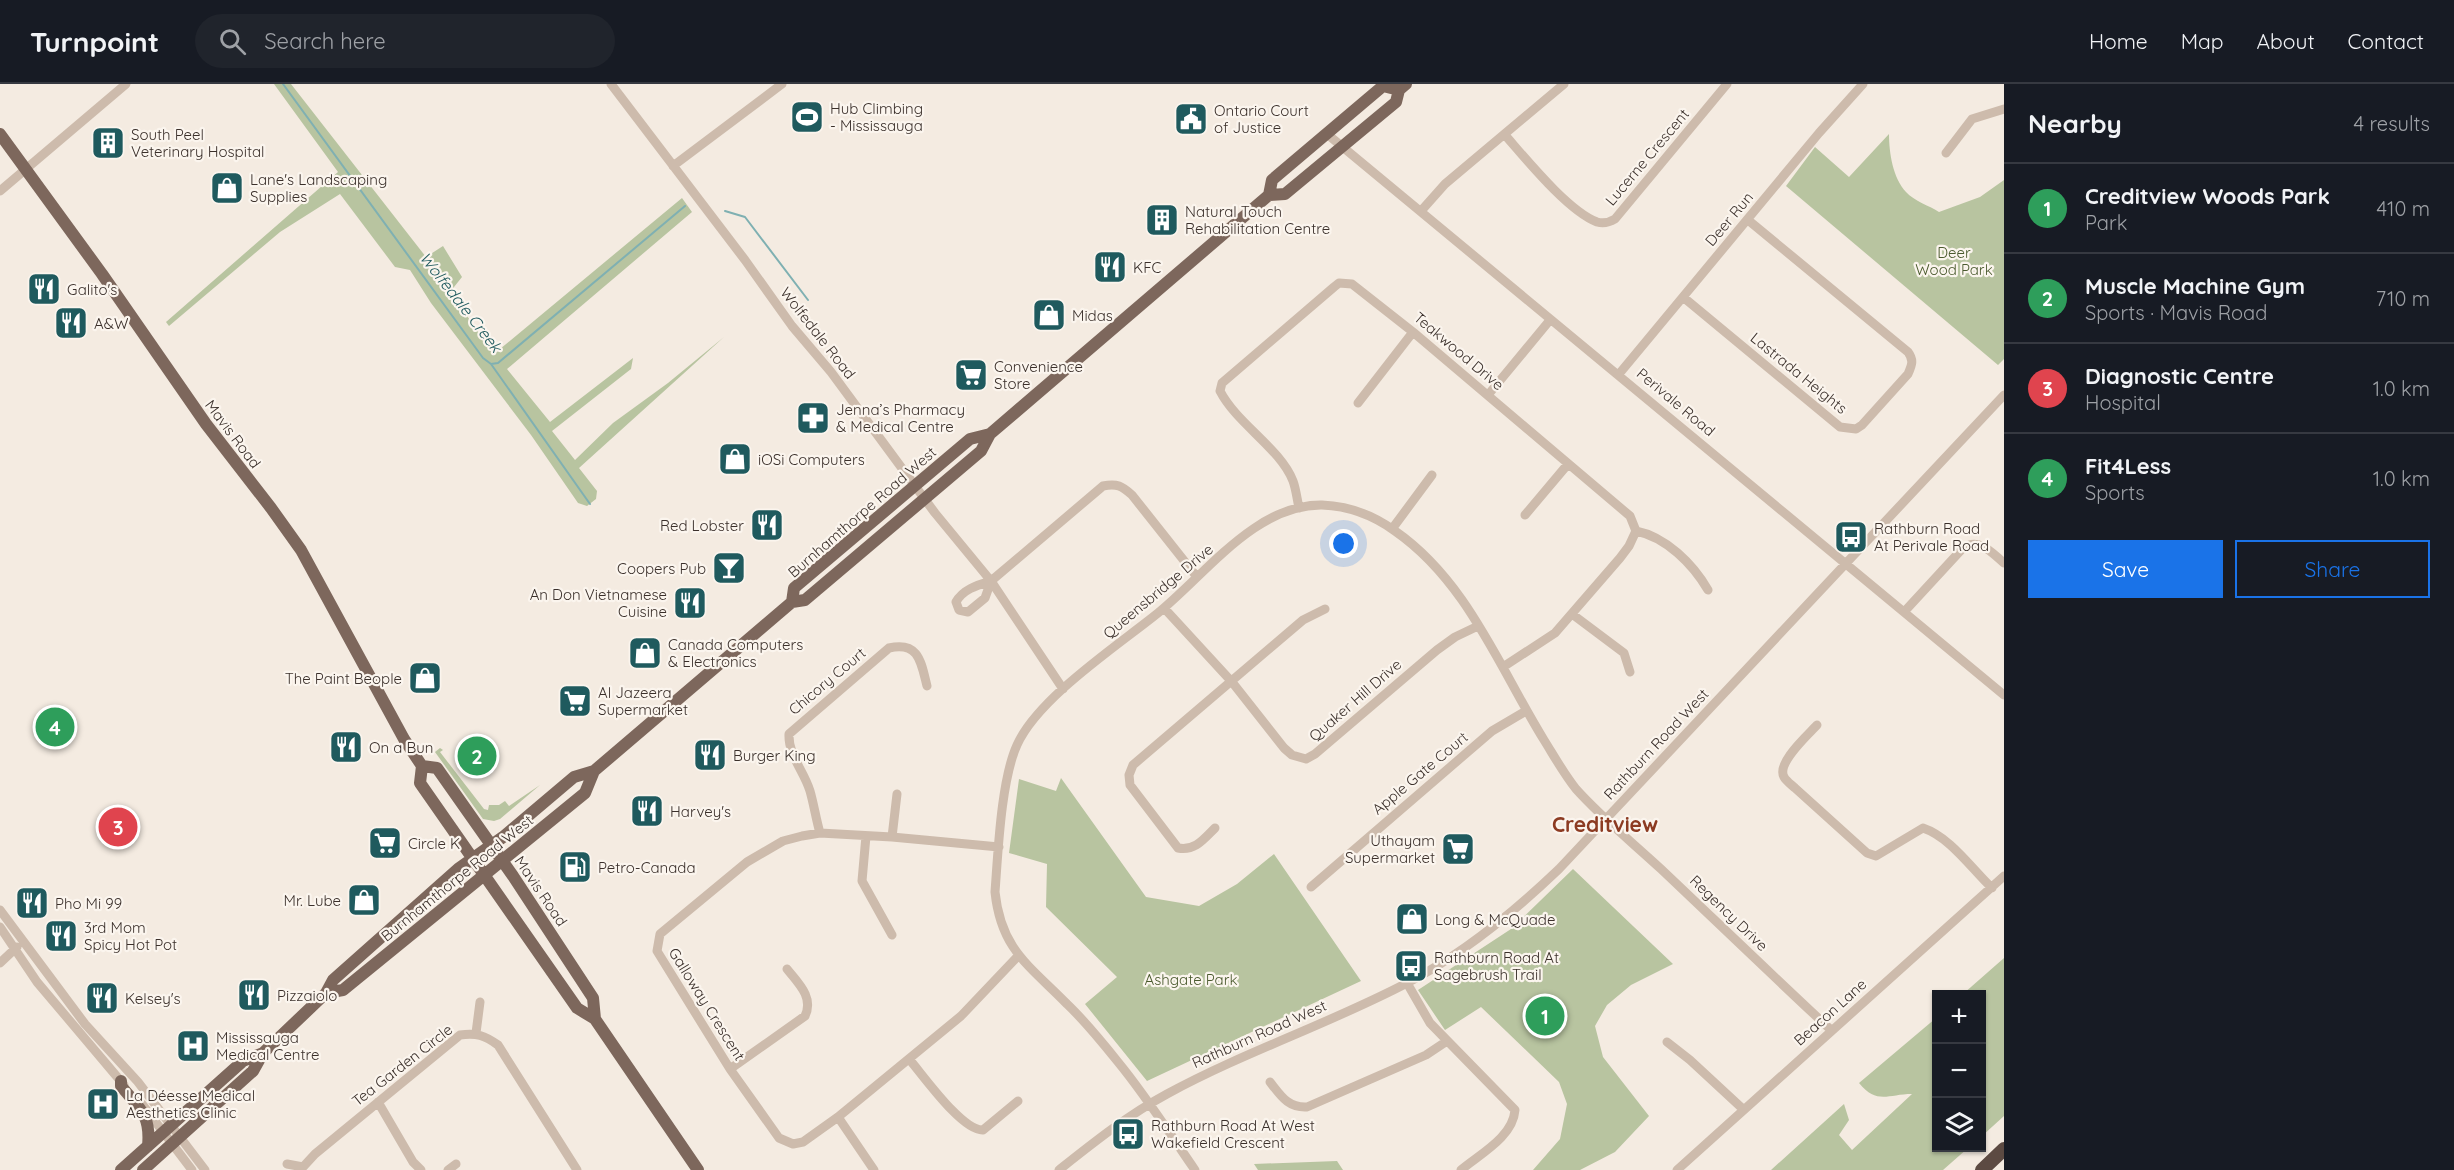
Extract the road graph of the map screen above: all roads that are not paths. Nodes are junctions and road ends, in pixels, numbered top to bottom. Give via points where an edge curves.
1 (126, 84) edge
2 (611, 84) edge
3 (782, 84) edge
4 (1564, 84) edge
5 (1727, 84) edge
6 (1863, 84) edge
7 (1403, 87) edge
8 (2004, 109) edge
9 (0, 134) edge
10 (1327, 134) junction
11 (1505, 135) junction
12 (1341, 147) junction
13 (1946, 153) dead end
14 (673, 166) junction
15 (26, 168) junction
16 (0, 191) edge
17 (1269, 195) junction
18 (1421, 211) junction
19 (1748, 220) junction
20 (1683, 297) junction
21 (1550, 320) junction
22 (1413, 332) junction
23 (1619, 374) junction
24 (1488, 395) junction
25 (2004, 395) edge
26 (1359, 403) dead end
27 (990, 434) junction
28 (1568, 464) junction
29 (1432, 475) dead end
30 (915, 485) junction
31 (924, 499) junction
32 (1299, 508) junction
33 (1525, 515) dead end
34 (1392, 529) junction
35 (1636, 531) junction
36 (2004, 563) edge
37 (1846, 564) junction
38 (1197, 577) junction
39 (992, 581) junction
40 (1708, 590) dead end
41 (792, 602) junction
42 (1164, 608) junction
43 (1325, 609) dead end
44 (1904, 612) junction
45 (1572, 614) junction
46 (1478, 626) junction
47 (1503, 667) junction
48 (1630, 672) dead end
49 (1232, 682) junction
50 (927, 686) dead end
51 (1063, 689) junction
52 (2004, 695) edge
53 (1526, 711) junction
54 (1817, 725) dead end
55 (422, 766) junction
56 (594, 771) junction
57 (897, 794) dead end
58 (1607, 818) junction
59 (1215, 828) dead end
60 (820, 833) junction
61 (866, 836) junction
62 (892, 837) junction
63 (492, 845) junction
64 (999, 847) junction
65 (472, 859) junction
66 (503, 861) junction
67 (484, 875) junction
68 (2004, 876) edge
69 (1311, 886) dead end
70 (1992, 888) junction
71 (0, 910) edge
72 (0, 927) edge
73 (892, 935) dead end
74 (23, 942) junction
75 (14, 950) junction
76 (1018, 956) junction
77 (0, 963) edge
78 (787, 969) dead end
79 (1407, 983) junction
80 (326, 993) junction
81 (480, 1002) dead end
82 (595, 1019) junction
83 (1831, 1030) junction
84 (476, 1033) junction
85 (1447, 1041) junction
86 (1668, 1042) dead end
87 (263, 1053) junction
88 (909, 1059) junction
89 (730, 1069) junction
90 (121, 1081) junction
91 (1270, 1082) dead end
92 (1018, 1101) dead end
93 (378, 1102) junction
94 (1149, 1105) junction
95 (1744, 1110) junction
96 (838, 1117) junction
97 (167, 1129) junction
98 (176, 1141) junction
99 (148, 1146) junction
100 (2004, 1149) edge
101 (287, 1164) dead end
102 (456, 1164) dead end
103 (304, 1168) edge
104 (121, 1170) edge
105 (143, 1170) edge
106 (192, 1170) edge
107 (205, 1170) edge
108 (421, 1170) edge
109 (448, 1170) edge
110 (577, 1170) edge
111 (698, 1170) edge
112 (874, 1170) edge
113 (1059, 1170) edge
114 (1195, 1170) edge
115 (1461, 1170) edge
116 (1677, 1170) edge
117 (1982, 1170) edge

1 - 15 street
2 - 14 street, Wolfedale Road
3 - 14 street
4 - 11 street
5 - 11 street, Lucerne Crescent via 1608,223 1597,222 1581,212 1543,178
6 - 19 street, Deer Run
7 - 10 main road, Burnhamthorpe Road West via 1383,86
7 - 12 main road, Burnhamthorpe Road West via 1396,102
8 - 13 street via 1972,119
9 - 15 main road, Mavis Road
10 - 12 street, Perivale Road
10 - 17 main road, Burnhamthorpe Road West via 1272,180
11 - 18 street via 1445,184
12 - 17 main road, Burnhamthorpe Road West via 1285,195
12 - 18 street, Perivale Road
14 - 30 street, Wolfedale Road
15 - 16 street
15 - 55 main road, Mavis Road via 199,415 301,550
17 - 27 main road, Burnhamthorpe Road West
18 - 21 street, Perivale Road
19 - 20 street, Deer Run
19 - 20 street, Lastrada Heights via 1908,352 1912,358 1908,374 1862,425 1856,429 1840,427
20 - 23 street, Deer Run
21 - 23 street, Perivale Road
21 - 24 street
22 - 24 street, Teakwood Drive
22 - 26 street
22 - 32 street, Teakwood Drive via 1357,286 1339,283 1222,382 1220,391 1226,402 1289,473
23 - 37 street, Perivale Road
24 - 28 street, Teakwood Drive
25 - 37 street, Rathburn Road West
27 - 30 main road, Burnhamthorpe Road West via 970,439
27 - 31 main road, Burnhamthorpe Road West via 981,451
28 - 33 street
28 - 35 street, Teakwood Drive via 1626,511
29 - 34 street
30 - 31 street, Wolfedale Road
30 - 41 main road, Burnhamthorpe Road West via 794,588
31 - 39 street, Wolfedale Road
31 - 41 main road, Burnhamthorpe Road West via 805,600
32 - 34 street, Queensbridge Drive via 1321,505 1359,511
32 - 38 street, Queensbridge Drive via 1258,525
34 - 46 street, Queensbridge Drive via 1437,567
35 - 40 street via 1657,538 1697,571
35 - 45 street via 1620,558
36 - 44 street via 1977,543 1970,543
37 - 44 street, Perivale Road
37 - 58 street, Rathburn Road West
38 - 39 street via 1132,495 1114,484 1103,486
38 - 42 street, Queensbridge Drive
39 - 51 street, Wolfedale Road
41 - 56 main road, Burnhamthorpe Road West
42 - 49 street, Quaker Hill Drive
42 - 51 street, Queensbridge Drive
43 - 49 street via 1302,620
44 - 52 street, Perivale Road
45 - 47 street via 1555,633
45 - 48 street via 1624,653
46 - 47 street, Queensbridge Drive
46 - 49 street, Quaker Hill Drive via 1437,650 1306,759 1284,748
47 - 53 street, Queensbridge Drive
49 - 59 street via 1132,765 1129,775 1130,785 1178,848 1195,848
50 - 60 street, Chicory Court via 915,652 907,646 889,648 789,734 791,752 810,791
51 - 64 street, Queensbridge Drive via 1034,717 1016,747 1008,776
53 - 58 street, Queensbridge Drive via 1575,787
53 - 69 street, Apple Gate Court via 1492,731
54 - 70 street via 1786,760 1784,777 1795,788 1866,853 1884,853 1923,828 1943,840
55 - 63 main road, Mavis Road via 437,768
55 - 65 main road, Mavis Road via 420,783
56 - 63 main road, Burnhamthorpe Road West via 574,777
56 - 66 main road, Burnhamthorpe Road West via 585,793
57 - 62 street
58 - 79 street, Rathburn Road West via 1506,918
58 - 83 street, Regency Drive
60 - 61 street, Galloway Crescent
60 - 89 street, Galloway Crescent via 783,841 747,862 660,934 657,951
61 - 62 street, Galloway Crescent
61 - 73 street via 862,881
62 - 64 street, Galloway Crescent
63 - 65 main road, Burnhamthorpe Road West
63 - 66 main road, Mavis Road
64 - 76 street, Queensbridge Drive via 997,910
65 - 67 main road, Mavis Road
65 - 80 main road, Burnhamthorpe Road West via 333,980
66 - 67 main road, Burnhamthorpe Road West
66 - 82 main road, Mavis Road via 593,998
67 - 80 main road, Burnhamthorpe Road West via 343,990
67 - 82 main road, Mavis Road via 577,1008
68 - 70 street, Beacon Lane
70 - 83 street, Beacon Lane
71 - 74 street
72 - 75 street
74 - 75 street
74 - 97 street via 85,1024 138,1082
75 - 77 street
75 - 90 street via 36,982
76 - 88 street, Galloway Crescent via 961,1016
76 - 94 street, Queensbridge Drive via 1084,1021
78 - 89 street via 807,995 805,1016
79 - 85 street via 1430,1023
79 - 94 street, Rathburn Road West via 1203,1075
80 - 87 main road, Burnhamthorpe Road West
81 - 84 street
82 - 111 main road, Mavis Road
83 - 95 street, Beacon Lane
84 - 93 street, Tea Garden Circle via 460,1035
84 - 110 street, Tea Garden Circle via 498,1046
85 - 91 street via 1426,1055 1307,1107 1297,1108 1285,1102
85 - 115 street via 1515,1110 1508,1131
86 - 95 street
87 - 97 main road, Burnhamthorpe Road West via 243,1061
87 - 98 main road, Burnhamthorpe Road West via 253,1071
88 - 92 street via 964,1123 978,1131
88 - 96 street, Galloway Crescent
89 - 96 street, Galloway Crescent via 779,1138 793,1144 803,1142
90 - 97 street
90 - 99 main road via 145,1115
93 - 103 street, Tea Garden Circle via 315,1154
93 - 108 street
94 - 113 street, Rathburn Road West
94 - 114 street, Queensbridge Drive
95 - 116 street, Beacon Lane
96 - 112 street
97 - 98 street
97 - 99 main road, Burnhamthorpe Road West
98 - 105 main road, Burnhamthorpe Road West
98 - 106 street
98 - 107 street
99 - 104 main road, Burnhamthorpe Road West
100 - 117 highway
101 - 103 street
102 - 109 street

